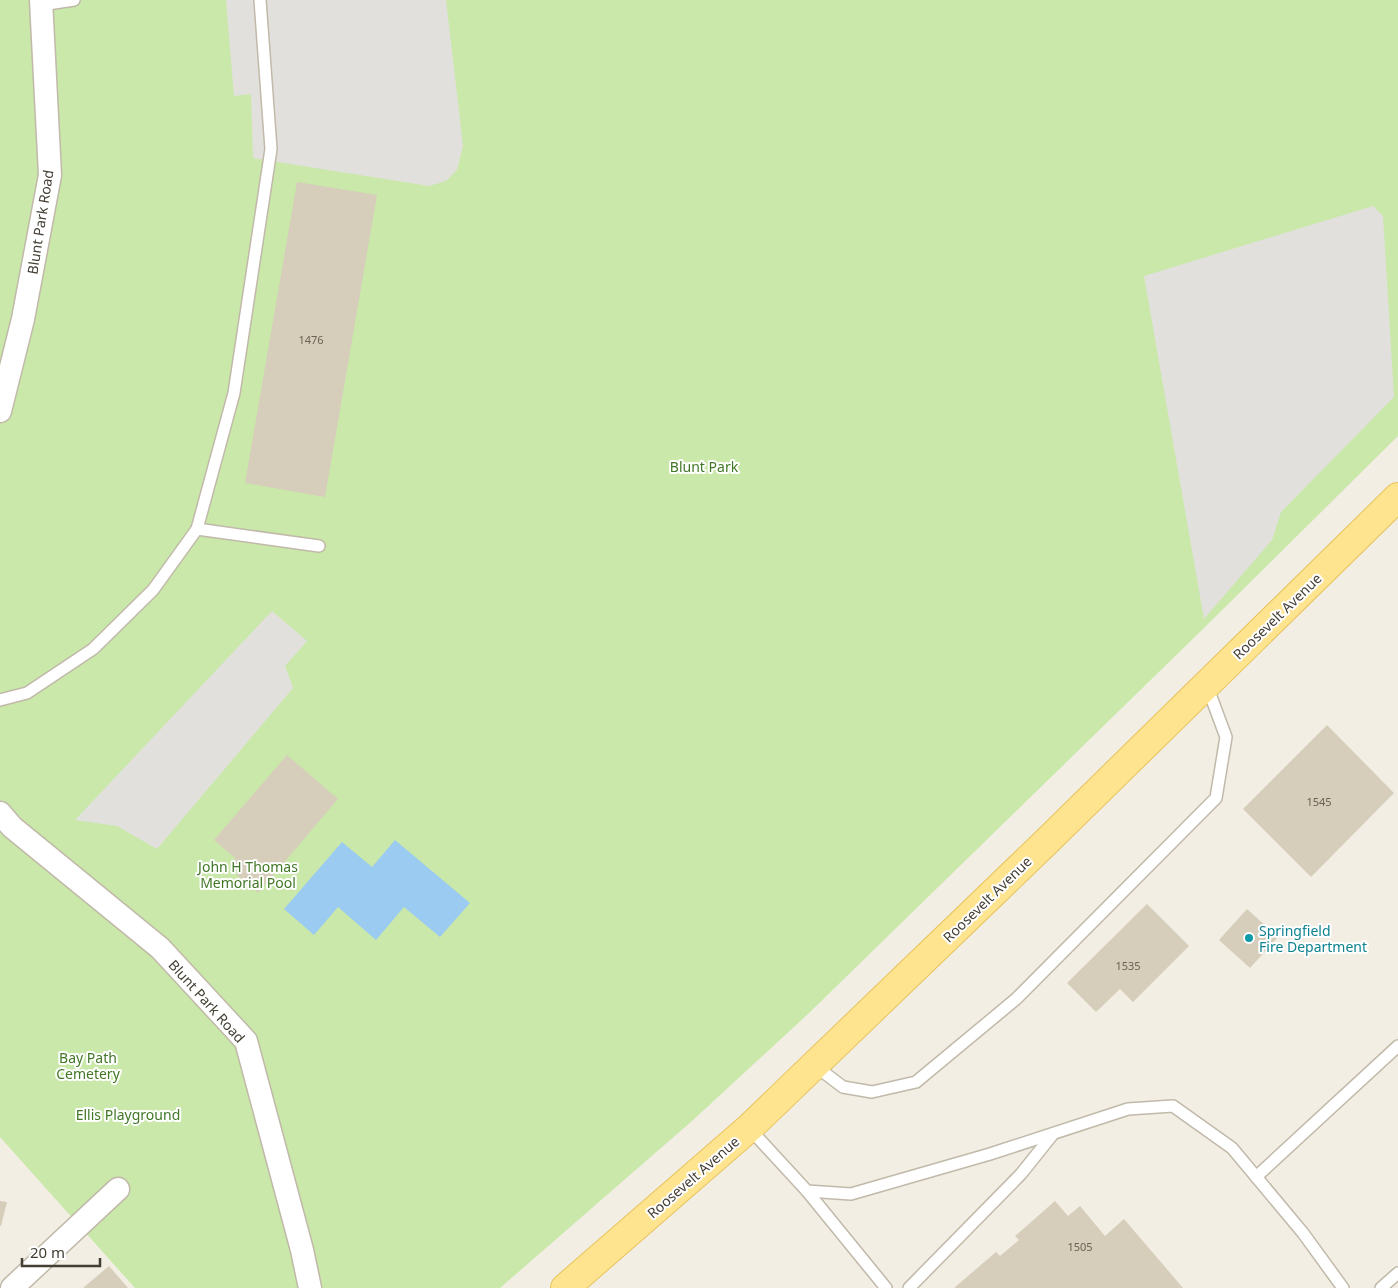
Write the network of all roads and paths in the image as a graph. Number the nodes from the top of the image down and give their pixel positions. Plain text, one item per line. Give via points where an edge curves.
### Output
1 (74, 0) edge
2 (260, 0) edge
3 (41, 2) edge
4 (0, 411) edge
5 (1398, 497) edge
6 (197, 529) junction
7 (319, 546) dead end
8 (1206, 684) junction
9 (0, 700) edge
10 (0, 813) edge
11 (1398, 1046) edge
12 (814, 1065) junction
13 (749, 1128) junction
14 (1053, 1133) junction
15 (1256, 1177) junction
16 (118, 1188) dead end
17 (808, 1191) junction
18 (1398, 1273) edge
19 (12, 1288) edge
20 (310, 1288) edge
21 (565, 1288) edge
22 (886, 1288) edge
23 (909, 1288) edge
24 (1343, 1288) edge
25 (1381, 1288) edge

1 - 3 lane
2 - 6 lane via 272,149 234,393
3 - 4 street, Blunt Park Road via 50,175
5 - 8 main road, Roosevelt Avenue
6 - 7 lane
6 - 9 lane via 153,590 93,649 27,693
8 - 12 main road, Roosevelt Avenue
8 - 12 lane via 1226,737 1216,798 1016,999 916,1082 872,1092 843,1087
10 - 20 street, Blunt Park Road via 12,827 160,948 246,1041
11 - 15 lane
12 - 13 main road, Roosevelt Avenue
13 - 17 lane
13 - 21 main road, Roosevelt Avenue
14 - 15 lane via 1128,1109 1173,1106 1232,1148
14 - 17 lane via 851,1194
14 - 23 lane via 1021,1174
15 - 24 lane via 1303,1232
16 - 19 street
17 - 22 lane
18 - 25 lane

